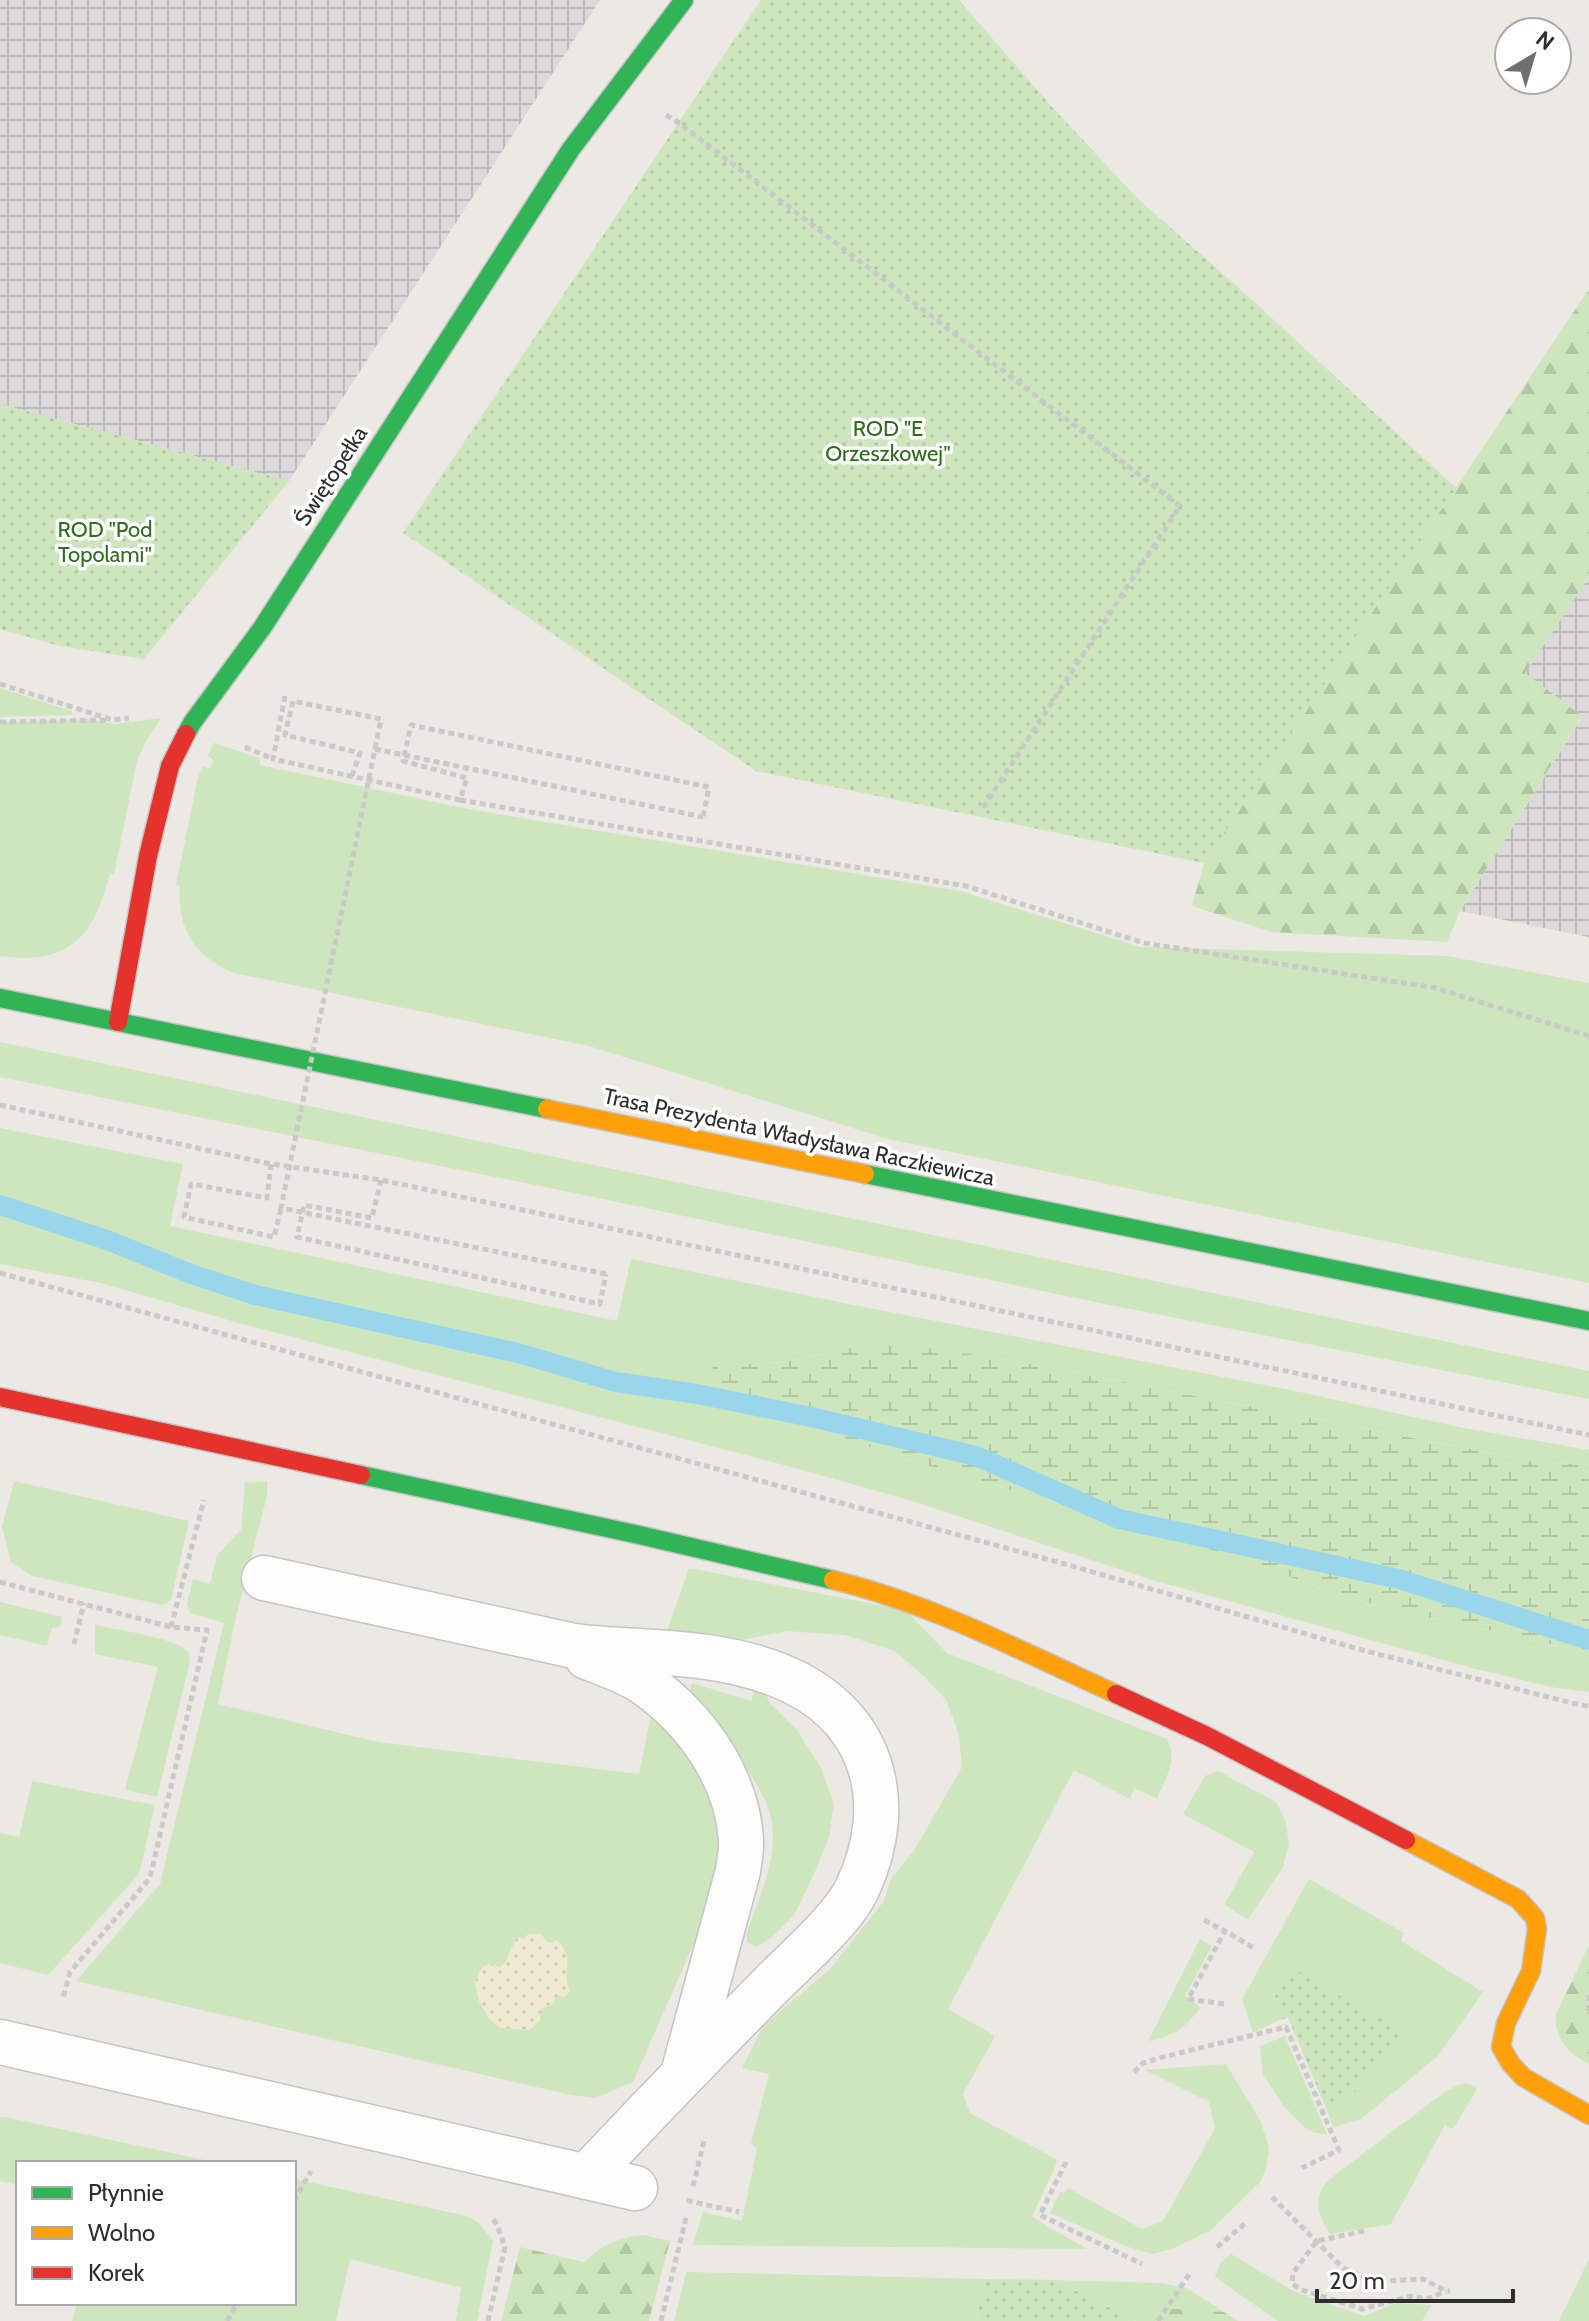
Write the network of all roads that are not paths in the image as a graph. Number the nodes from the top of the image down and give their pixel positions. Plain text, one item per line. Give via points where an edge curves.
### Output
1 (684, 0) edge
2 (0, 998) edge
3 (118, 1022) junction
4 (1589, 1321) edge
5 (0, 1397) edge
6 (0, 2042) edge
7 (683, 2074) junction
8 (1589, 2115) edge
9 (586, 2177) junction
10 (635, 2188) road end

1 - 3 street, Świętopełka via 571,149 262,628 192,723 170,766
2 - 3 street, Trasa Prezydenta Władysława Raczkiewicza
3 - 4 street, Trasa Prezydenta Władysława Raczkiewicza
5 - 8 street via 635,1534 869,1589 939,1614 1207,1736 1518,1899 1530,1909 1537,1929 1531,1971 1506,2023 1501,2047 1523,2077
6 - 9 street
7 - 7 street via 823,1932 856,1891 872,1850 877,1793 872,1768 848,1724 804,1687 738,1662 574,1646 264,1582 585,1657 642,1681 695,1730 728,1783 742,1844
7 - 9 street
9 - 10 street

